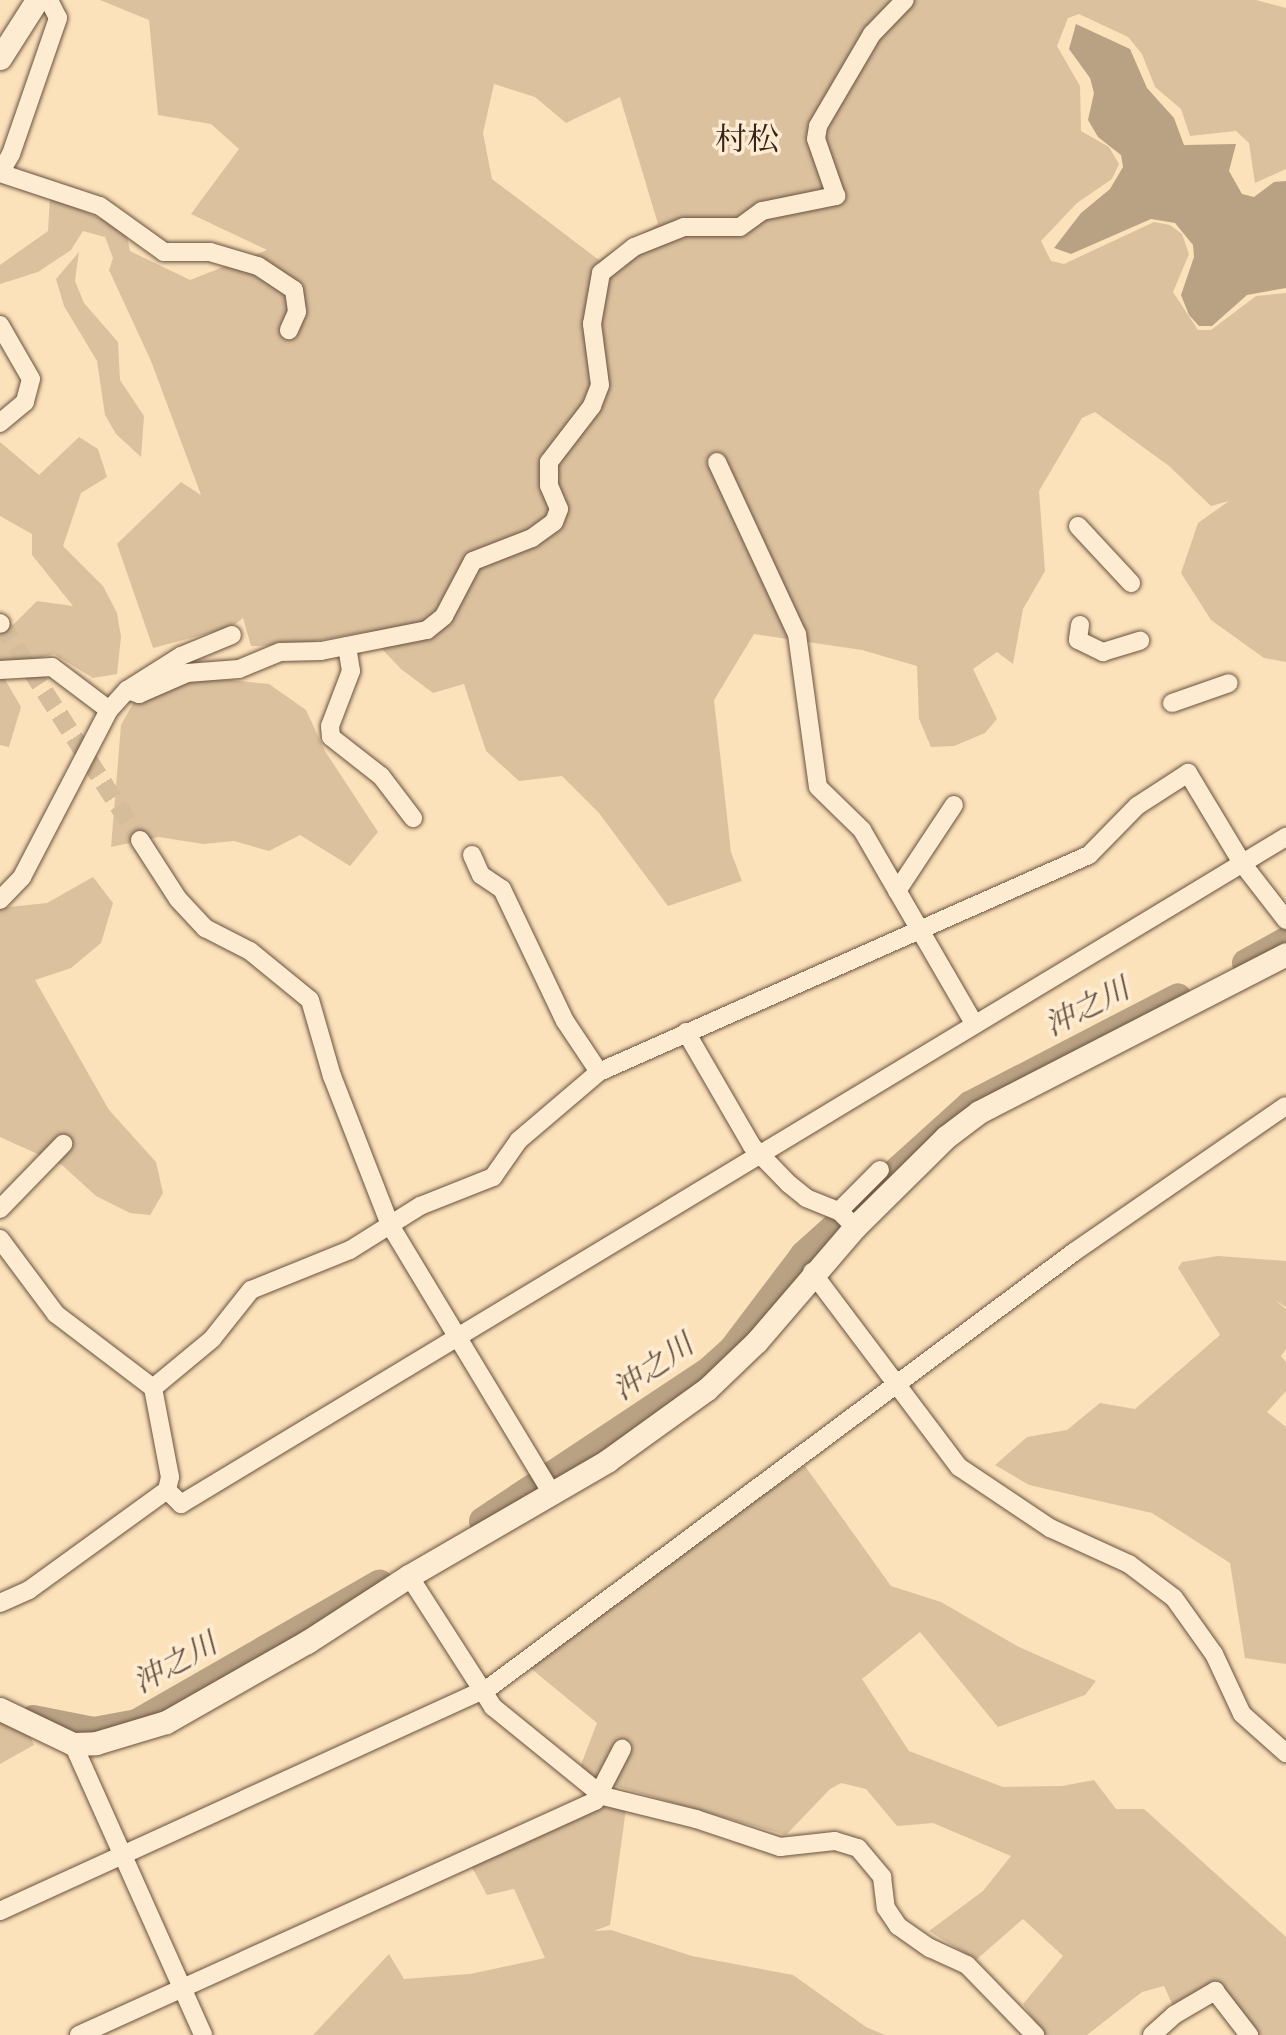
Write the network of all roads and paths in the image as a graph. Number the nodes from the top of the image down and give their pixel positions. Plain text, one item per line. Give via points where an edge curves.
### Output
1 (37, 0) edge
2 (49, 0) edge
3 (905, 0) edge
4 (0, 58) edge
5 (0, 173) edge
6 (0, 325) edge
7 (289, 330) dead end
8 (0, 423) edge
9 (717, 462) dead end
10 (1078, 526) dead end
11 (1131, 583) dead end
12 (1080, 625) dead end
13 (232, 635) dead end
14 (1140, 641) dead end
15 (348, 646) junction
16 (0, 670) edge
17 (1229, 683) dead end
18 (127, 690) junction
19 (1172, 703) dead end
20 (109, 710) junction
21 (954, 805) dead end
22 (413, 818) dead end
23 (1286, 837) edge
24 (139, 839) tunnel mouth
25 (472, 855) dead end
26 (1242, 863) junction
27 (897, 891) junction
28 (0, 900) edge
29 (1286, 920) edge
30 (918, 929) junction
31 (1286, 954) edge
32 (974, 1023) junction
33 (686, 1032) junction
34 (599, 1072) junction
35 (1286, 1106) edge
36 (63, 1144) dead end
37 (760, 1153) junction
38 (880, 1170) dead end
39 (0, 1209) edge
40 (847, 1219) junction
41 (390, 1225) junction
42 (0, 1239) edge
43 (812, 1272) junction
44 (457, 1337) junction
45 (895, 1386) junction
46 (153, 1388) junction
47 (167, 1490) junction
48 (552, 1494) junction
49 (409, 1576) junction
50 (0, 1603) edge
51 (481, 1692) junction
52 (0, 1709) edge
53 (73, 1744) junction
54 (622, 1749) dead end
55 (1286, 1753) edge
56 (600, 1794) junction
57 (121, 1857) junction
58 (0, 1911) edge
59 (182, 1989) junction
60 (79, 2035) edge
61 (203, 2035) edge
62 (1035, 2035) edge
63 (1152, 2035) edge
64 (1249, 2035) edge

1 - 4 street
2 - 5 street via 58,18 11,154
3 - 15 street via 872,34 818,125 817,139 835,196 762,211 740,227 684,227 634,247 601,274 592,324 600,385 592,406 547,469 558,516 532,538 473,561 444,616 427,630
5 - 7 street via 100,206 164,252 210,252 258,266 294,290 298,312
6 - 8 street via 31,379 24,402
9 - 27 street via 797,634 815,779 862,830
10 - 11 street
12 - 14 street via 1078,640 1103,652
13 - 18 street via 181,656
15 - 18 street via 279,652 239,669 187,673 139,694
15 - 22 street via 351,671 330,726 331,737 381,776
16 - 20 street via 52,667
17 - 19 street
18 - 20 street
20 - 28 street via 22,877
21 - 27 street
23 - 26 street
24 - 41 street via 178,899 205,928 250,951 310,1000 332,1076
25 - 34 street via 481,875 502,889 565,1021
26 - 29 street
26 - 30 street via 1188,773 1137,806 1089,855 960,915
26 - 32 street
27 - 30 street
30 - 32 street
30 - 33 street
31 - 40 street via 979,1112
32 - 37 street
33 - 34 street
33 - 37 street
34 - 41 street via 519,1140 493,1177 420,1206
35 - 45 street via 1074,1252
36 - 39 street
37 - 40 street via 806,1198
37 - 44 street
38 - 40 street
40 - 43 street
41 - 44 street
41 - 46 street via 350,1250 251,1290 212,1339
42 - 46 street via 56,1314
43 - 45 street
43 - 48 street via 757,1341 707,1389
44 - 47 street via 181,1504
44 - 48 street
45 - 51 street
45 - 55 street via 959,1467 1050,1528 1129,1564 1174,1598 1213,1654 1242,1714
46 - 47 street via 170,1477
47 - 50 street via 29,1590
48 - 49 street
49 - 51 street
49 - 53 street via 307,1642 166,1722 96,1743
51 - 56 street via 493,1707
51 - 57 street
52 - 53 street
53 - 57 street
54 - 56 street
56 - 59 street via 595,1801
56 - 62 street via 780,1847 835,1840 858,1848 881,1877 891,1918 911,1937 967,1965
57 - 58 street
57 - 59 street
59 - 60 street
59 - 61 street
63 - 64 street via 1174,2015 1215,1991

